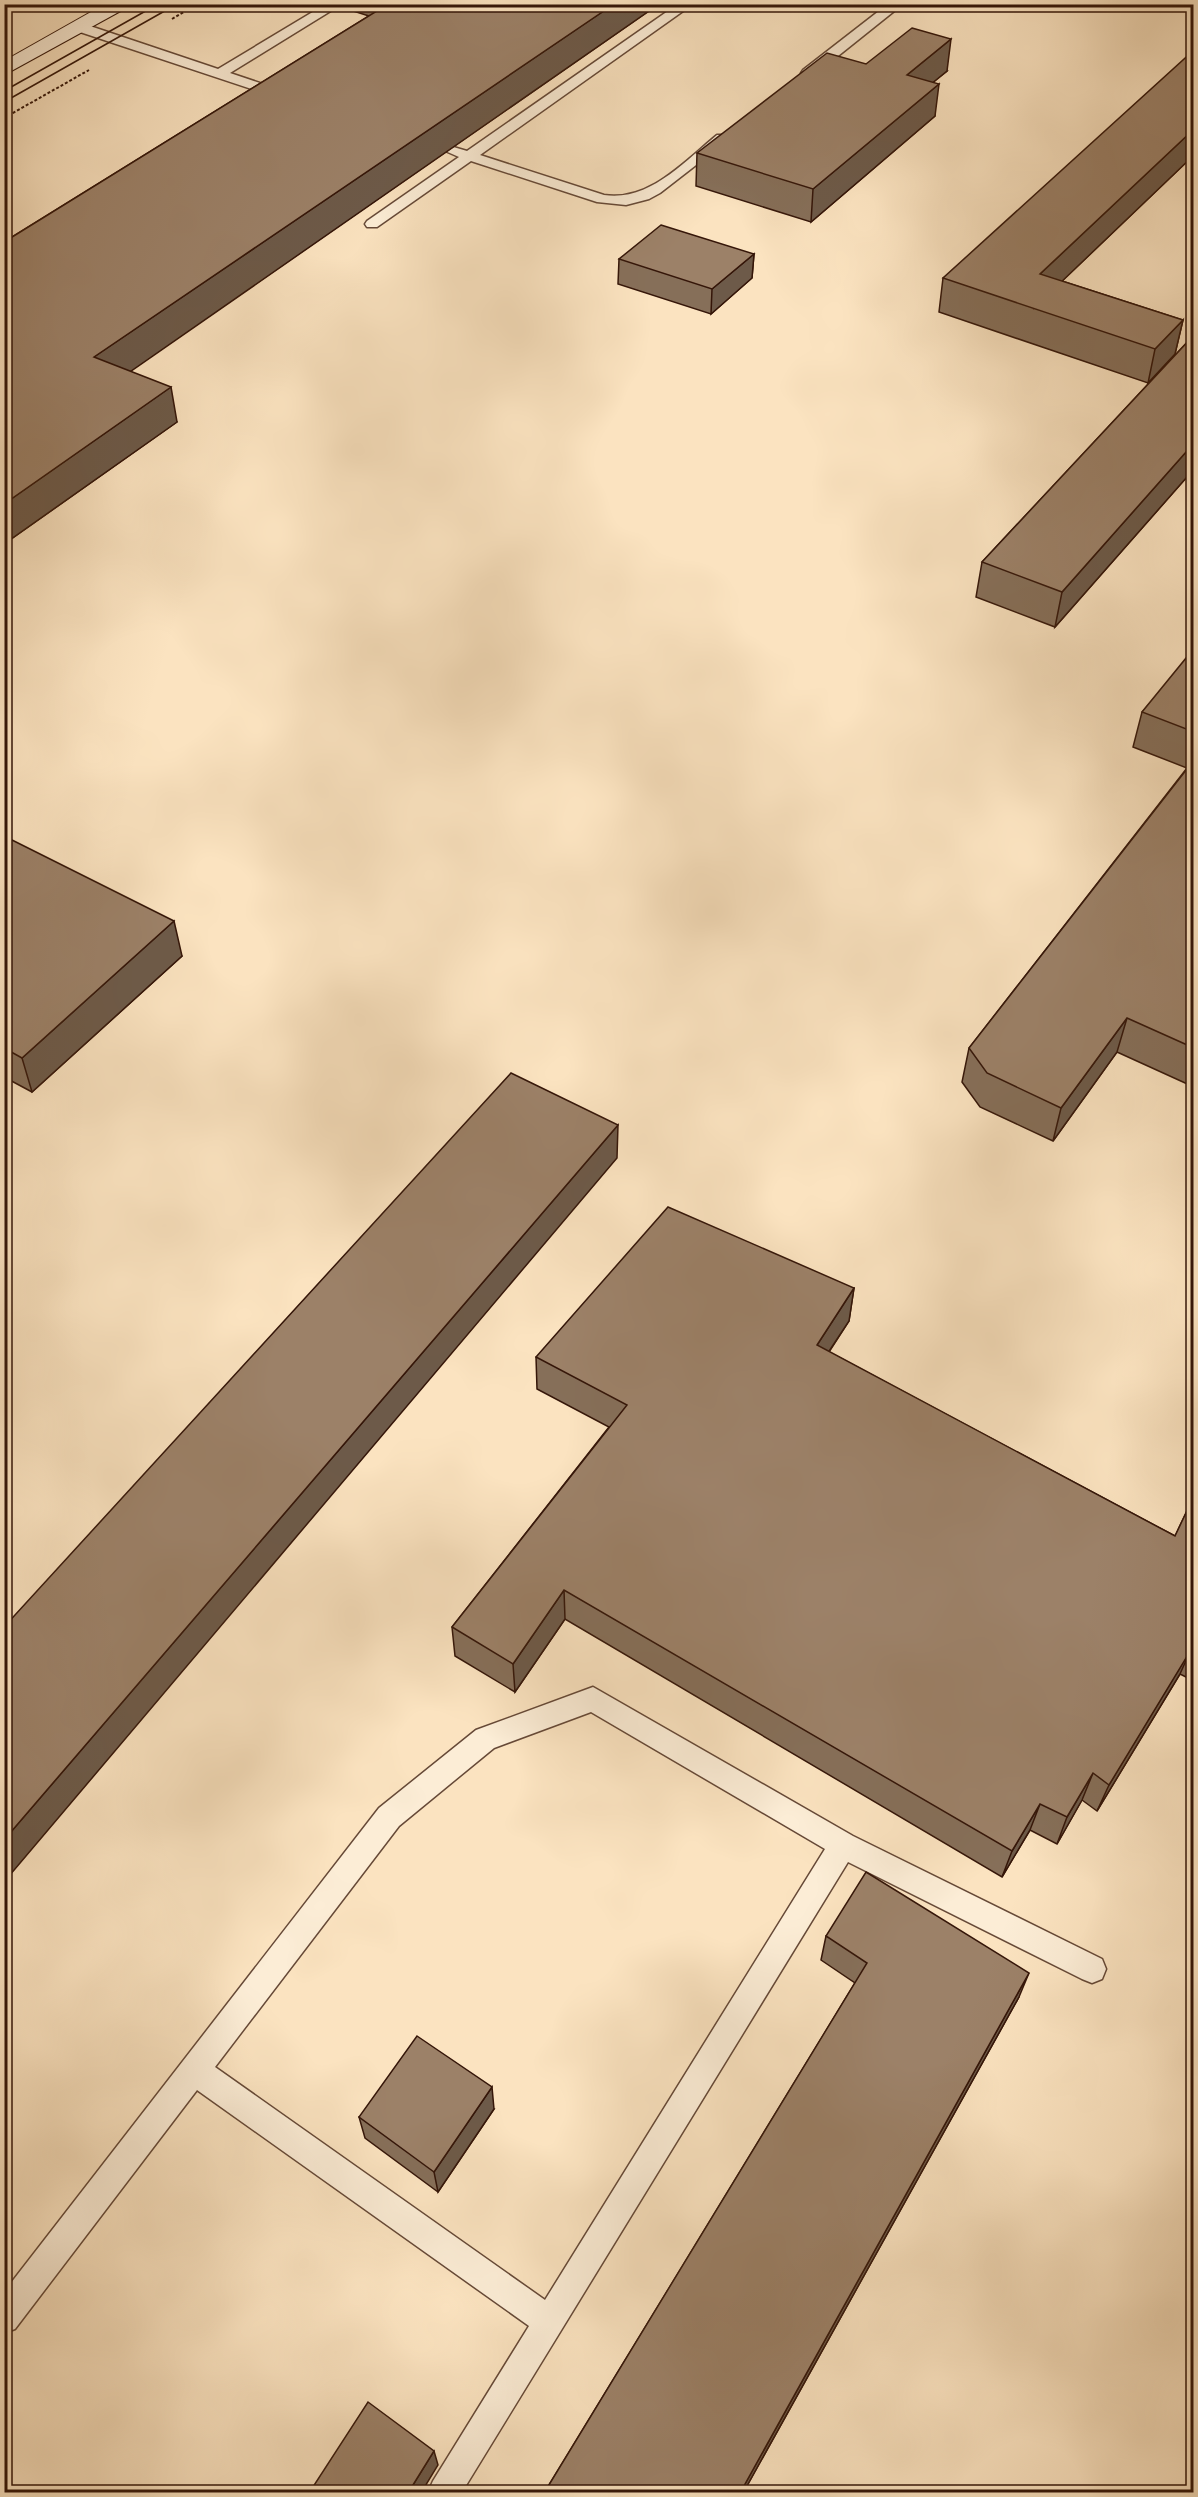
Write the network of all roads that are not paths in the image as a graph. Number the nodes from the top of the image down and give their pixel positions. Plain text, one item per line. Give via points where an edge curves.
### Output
1 (119, 4) edge
2 (336, 4) edge
3 (687, 4) edge
4 (897, 4) edge
5 (79, 27) junction
6 (4, 69) edge
7 (220, 75) junction
8 (794, 84) edge
9 (291, 98) edge
10 (737, 127) edge
11 (450, 150) edge
12 (470, 156) junction
13 (372, 224) dead end
14 (843, 1845) junction
15 (1092, 1969) dead end
16 (194, 2070) junction
17 (4, 2318) edge
18 (549, 2321) junction
19 (444, 2493) edge

1 - 5 street
2 - 7 lane
3 - 12 lane
4 - 8 lane
5 - 6 street
5 - 7 lane
7 - 9 lane
10 - 12 lane via 637,199 602,199
11 - 12 lane
12 - 13 lane
14 - 15 lane
14 - 16 lane via 593,1699 485,1739 388,1817
14 - 18 lane
16 - 17 lane
16 - 18 lane
18 - 19 lane

